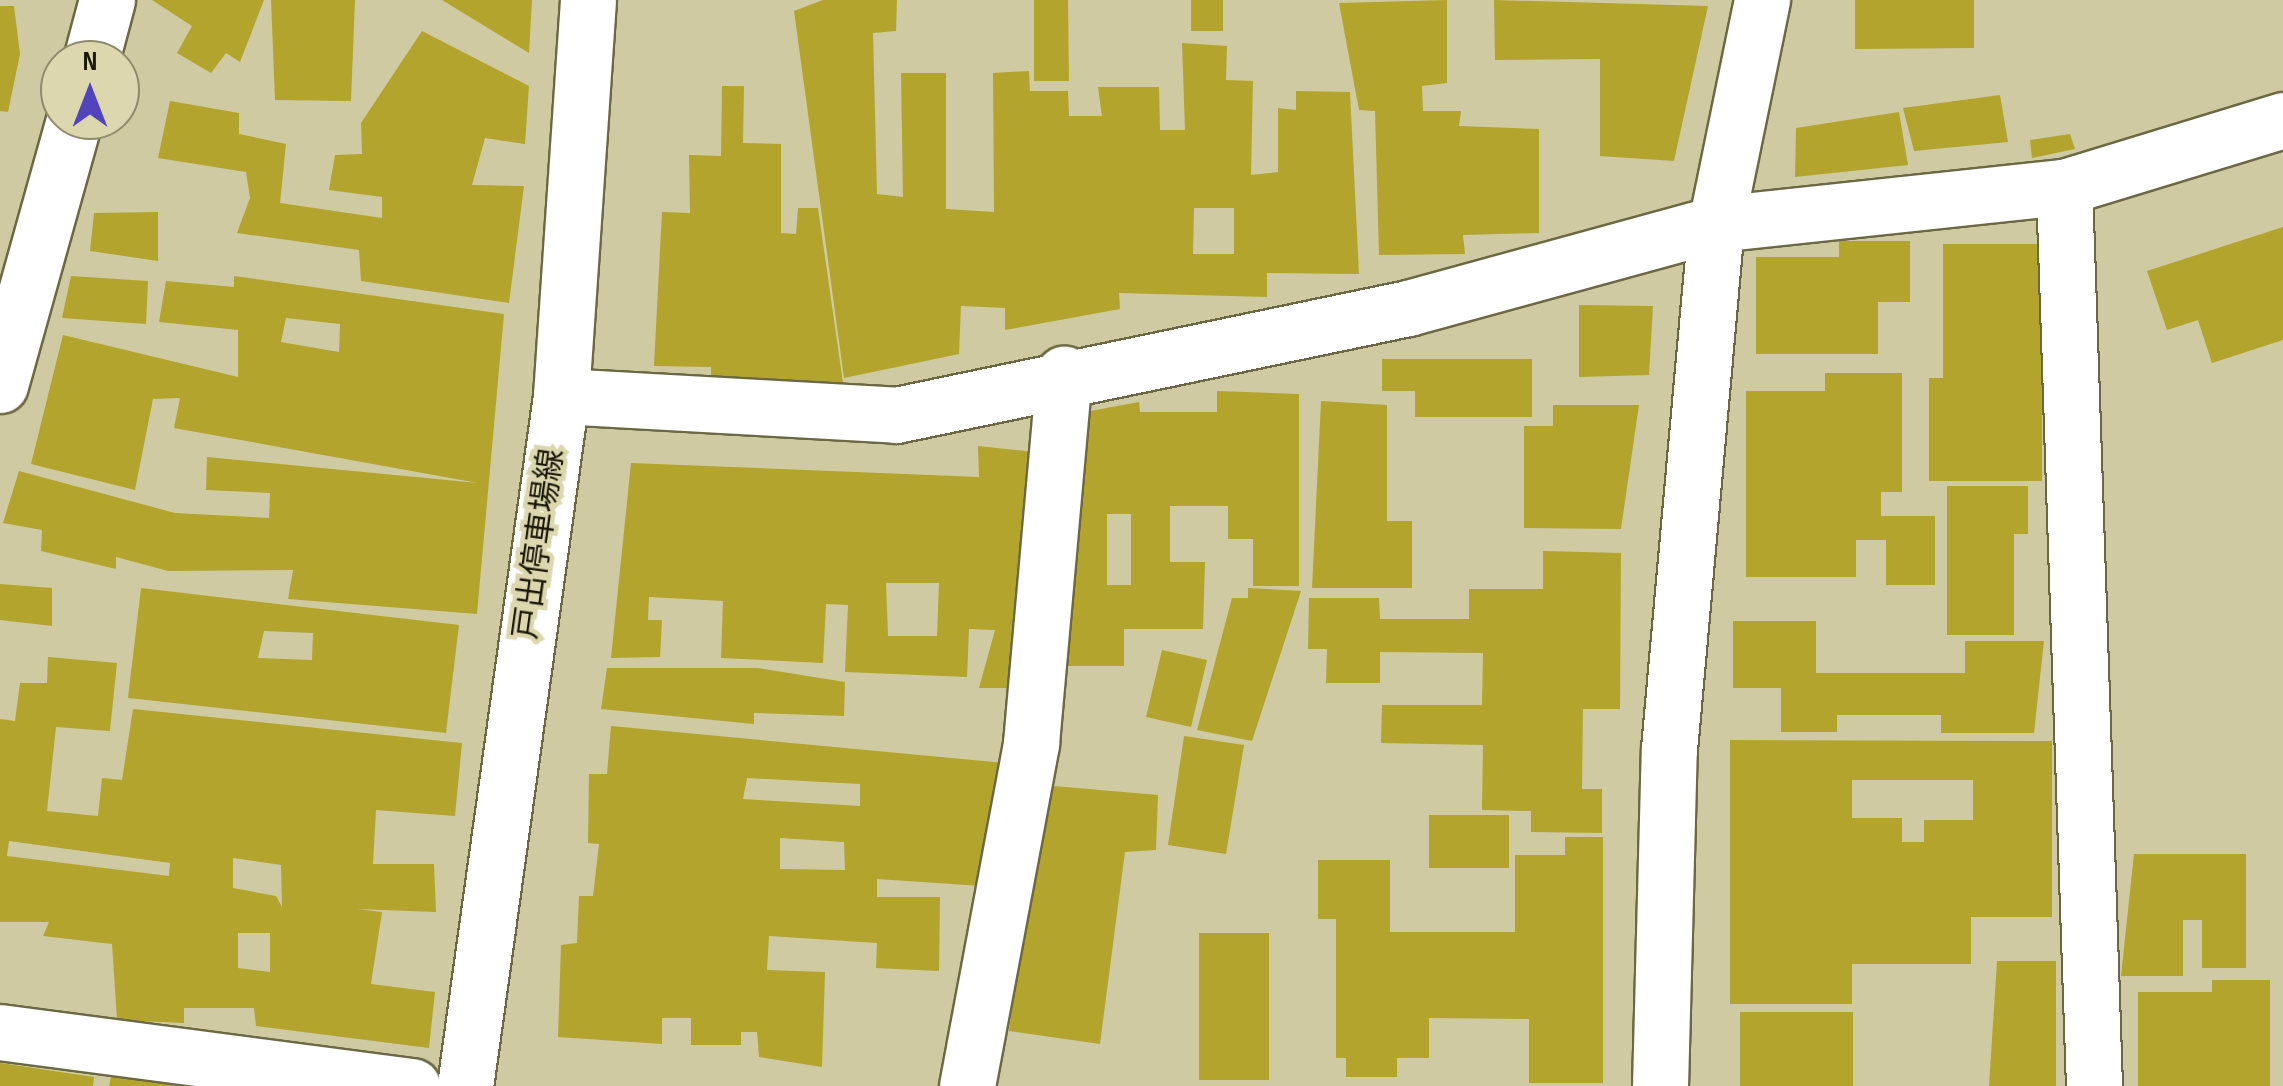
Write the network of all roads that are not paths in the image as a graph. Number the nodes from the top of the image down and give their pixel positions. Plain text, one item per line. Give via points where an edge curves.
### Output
1 (108, 0) edge
2 (588, 0) edge
3 (1762, 0) edge
4 (97, 40) edge
5 (2283, 120) edge
6 (68, 140) edge
7 (2064, 187) junction
8 (1716, 224) junction
9 (1064, 373) junction
10 (0, 385) edge
11 (561, 396) junction
12 (0, 1032) edge
13 (412, 1086) edge
14 (465, 1086) edge
15 (967, 1086) edge
16 (1660, 1086) edge
17 (2094, 1086) edge

1 - 4 street
2 - 11 street, 戸出停車場線
3 - 8 street
5 - 7 street
6 - 10 street
7 - 8 street
7 - 17 street
8 - 9 street via 1408,308
8 - 16 street via 1669,750
9 - 11 street via 896,415
9 - 15 street via 1031,743
11 - 14 street, 戸出停車場線
12 - 13 street

